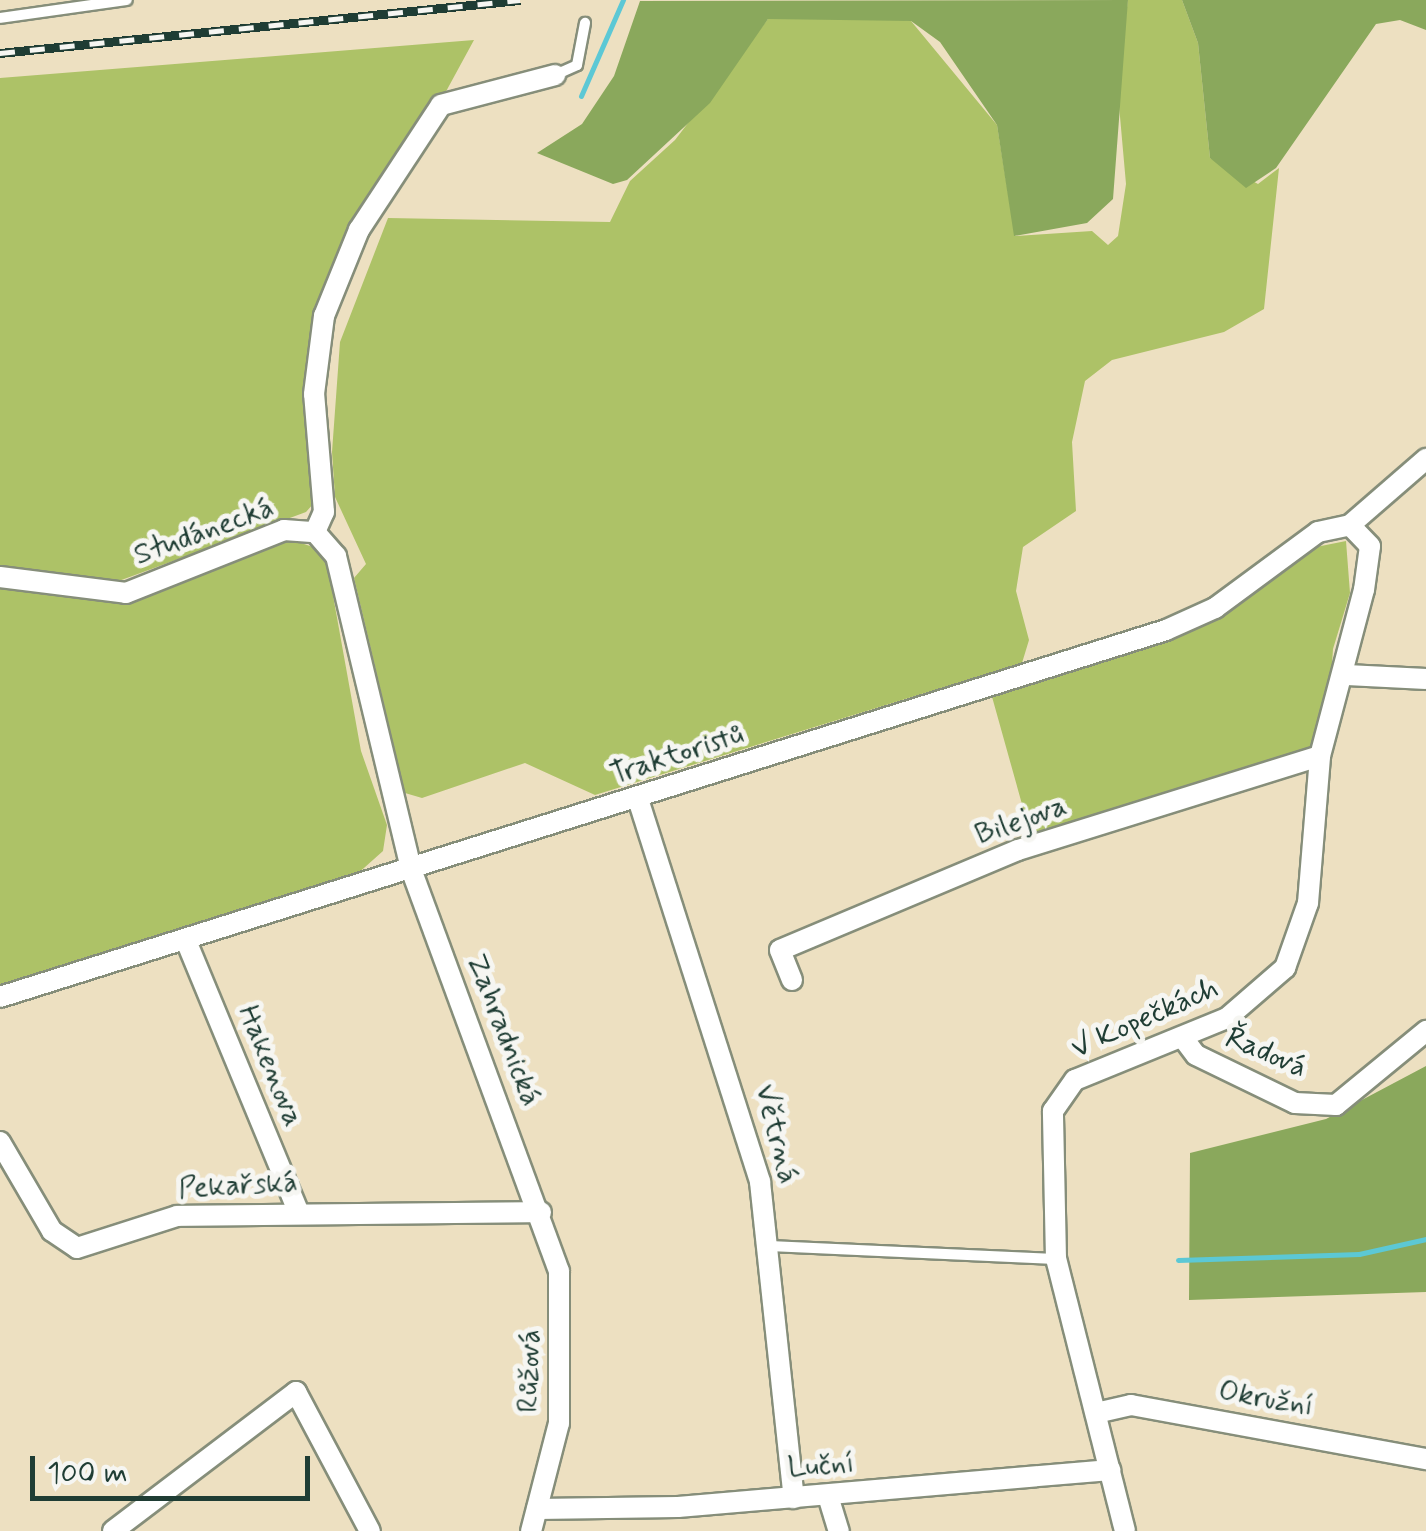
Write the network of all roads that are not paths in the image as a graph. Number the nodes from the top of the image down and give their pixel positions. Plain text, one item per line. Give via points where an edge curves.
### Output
1 (127, 0) edge
2 (0, 18) edge
3 (585, 23) dead end
4 (555, 76) joint
5 (1426, 458) edge
6 (1350, 525) junction
7 (316, 532) junction
8 (0, 576) edge
9 (1347, 675) junction
10 (1426, 679) edge
11 (1320, 756) junction
12 (638, 799) junction
13 (411, 869) junction
14 (187, 943) junction
15 (792, 980) dead end
16 (0, 997) edge
17 (1426, 1031) edge
18 (1183, 1038) junction
19 (0, 1142) edge
20 (298, 1212) junction
21 (540, 1212) junction
22 (768, 1246) junction
23 (1056, 1259) junction
24 (1096, 1413) junction
25 (1426, 1459) edge
26 (1110, 1470) junction
27 (828, 1496) junction
28 (794, 1498) junction
29 (537, 1509) junction
30 (115, 1530) edge
31 (370, 1531) edge
32 (531, 1531) edge
33 (839, 1531) edge
34 (1125, 1531) edge

1 - 2 lane
3 - 4 lane via 577,65
4 - 7 street via 441,105 359,230 324,316 314,394 324,512
5 - 6 street
6 - 9 street, V Kopečkách via 1370,546
6 - 12 street, Traktoristů via 1318,532 1214,608 1166,630
7 - 8 street, Studánecká via 284,530 126,593
7 - 13 street, Studánecká via 336,556
9 - 10 street
9 - 11 street, V Kopečkách
11 - 15 street, Bilejova via 1018,850 798,942 780,950
11 - 18 street, V Kopečkách via 1308,903 1285,968 1247,1006
12 - 13 street, Traktoristů
12 - 22 street, Větrná via 735,1091
13 - 14 street, Traktoristů
13 - 21 street, Zahradnická
14 - 16 street, Traktoristů
14 - 20 street, Hakenova
17 - 18 street, Řadová via 1336,1106 1295,1103 1196,1055
18 - 23 street, V Kopečkách via 1062,1092 1053,1111
19 - 20 street, Pekařská via 52,1232 77,1248 178,1216
20 - 21 street, Pekařská
21 - 29 street, Růžová via 558,1271 564,1356 559,1423
22 - 23 lane
22 - 28 street, Větrná
23 - 24 street, V Kopečkách
24 - 25 street, Okružní via 1131,1405
24 - 26 street, V Kopečkách
26 - 27 street, Luční
26 - 34 street, V Kopečkách
27 - 28 street, Luční
27 - 33 street
28 - 29 street, Luční
29 - 32 street, Růžová
30 - 31 street via 296,1392

